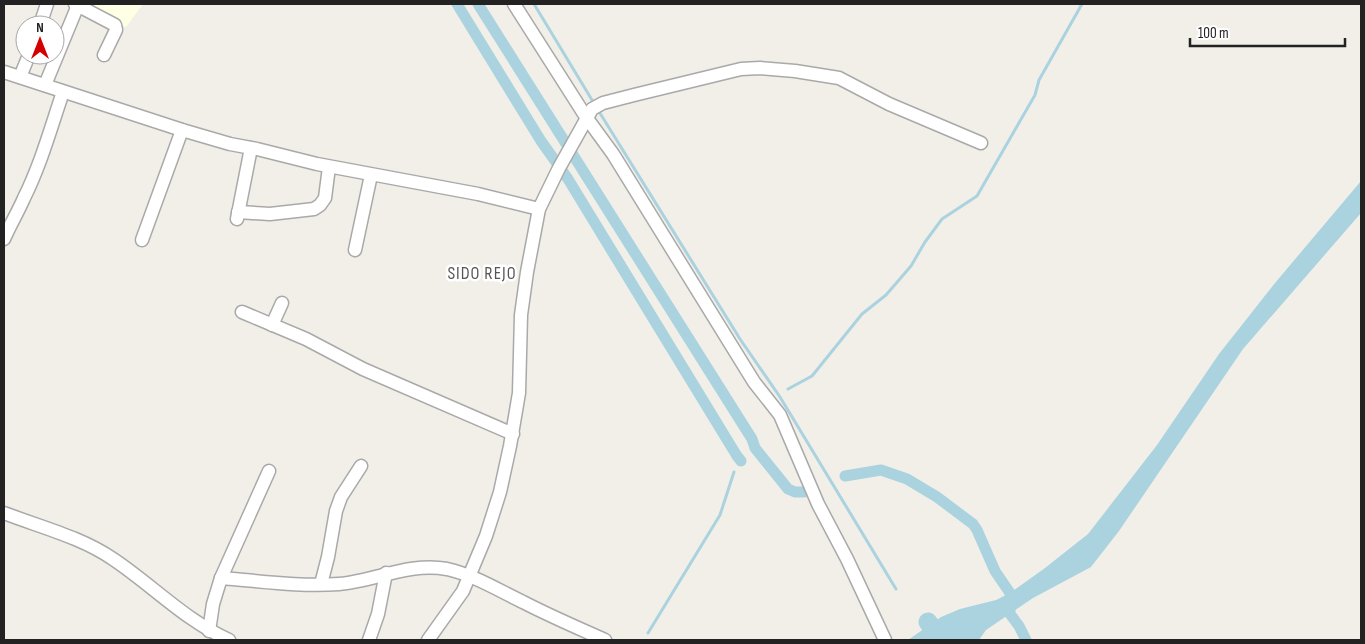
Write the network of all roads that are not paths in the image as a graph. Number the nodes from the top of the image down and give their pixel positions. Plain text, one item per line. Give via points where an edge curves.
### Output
1 (77, 4) edge
2 (514, 4) edge
3 (104, 55) dead end
4 (25, 65) edge
5 (4, 72) edge
6 (20, 77) junction
7 (45, 85) junction
8 (63, 92) junction
9 (594, 110) junction
10 (182, 130) junction
11 (981, 143) dead end
12 (250, 148) junction
13 (329, 167) junction
14 (371, 175) junction
15 (539, 209) junction
16 (8, 214) edge
17 (4, 239) edge
18 (142, 240) dead end
19 (355, 250) dead end
20 (282, 303) dead end
21 (242, 312) dead end
22 (272, 325) junction
23 (512, 434) junction
24 (361, 466) dead end
25 (269, 471) dead end
26 (4, 513) edge
27 (386, 573) junction
28 (470, 575) junction
29 (221, 578) junction
30 (321, 584) junction
31 (209, 631) junction
32 (883, 637) edge
33 (229, 640) edge
34 (369, 640) edge
35 (428, 640) edge
36 (605, 640) edge

1 - 3 street via 115,25 116,30
1 - 7 street
2 - 9 street
4 - 6 street
5 - 6 street
6 - 7 street
7 - 8 street
8 - 10 street
8 - 16 street via 28,190
9 - 11 street via 741,70 760,68 839,78 888,104
9 - 15 street
9 - 32 street via 613,154 754,382 780,415 818,504
10 - 12 street
10 - 18 street
12 - 13 street
12 - 13 street via 237,216 314,209 325,198
13 - 14 street
14 - 15 street via 478,194
14 - 19 street
15 - 23 street via 521,316 519,393
16 - 17 street
20 - 22 street
21 - 22 street
22 - 23 street
23 - 28 street via 500,492
24 - 30 street via 336,511
25 - 29 street
26 - 31 street via 112,558
27 - 28 street via 423,568
27 - 30 street via 355,582
27 - 34 street
28 - 35 street via 463,591
28 - 36 street
29 - 30 street
29 - 31 street
31 - 33 street

